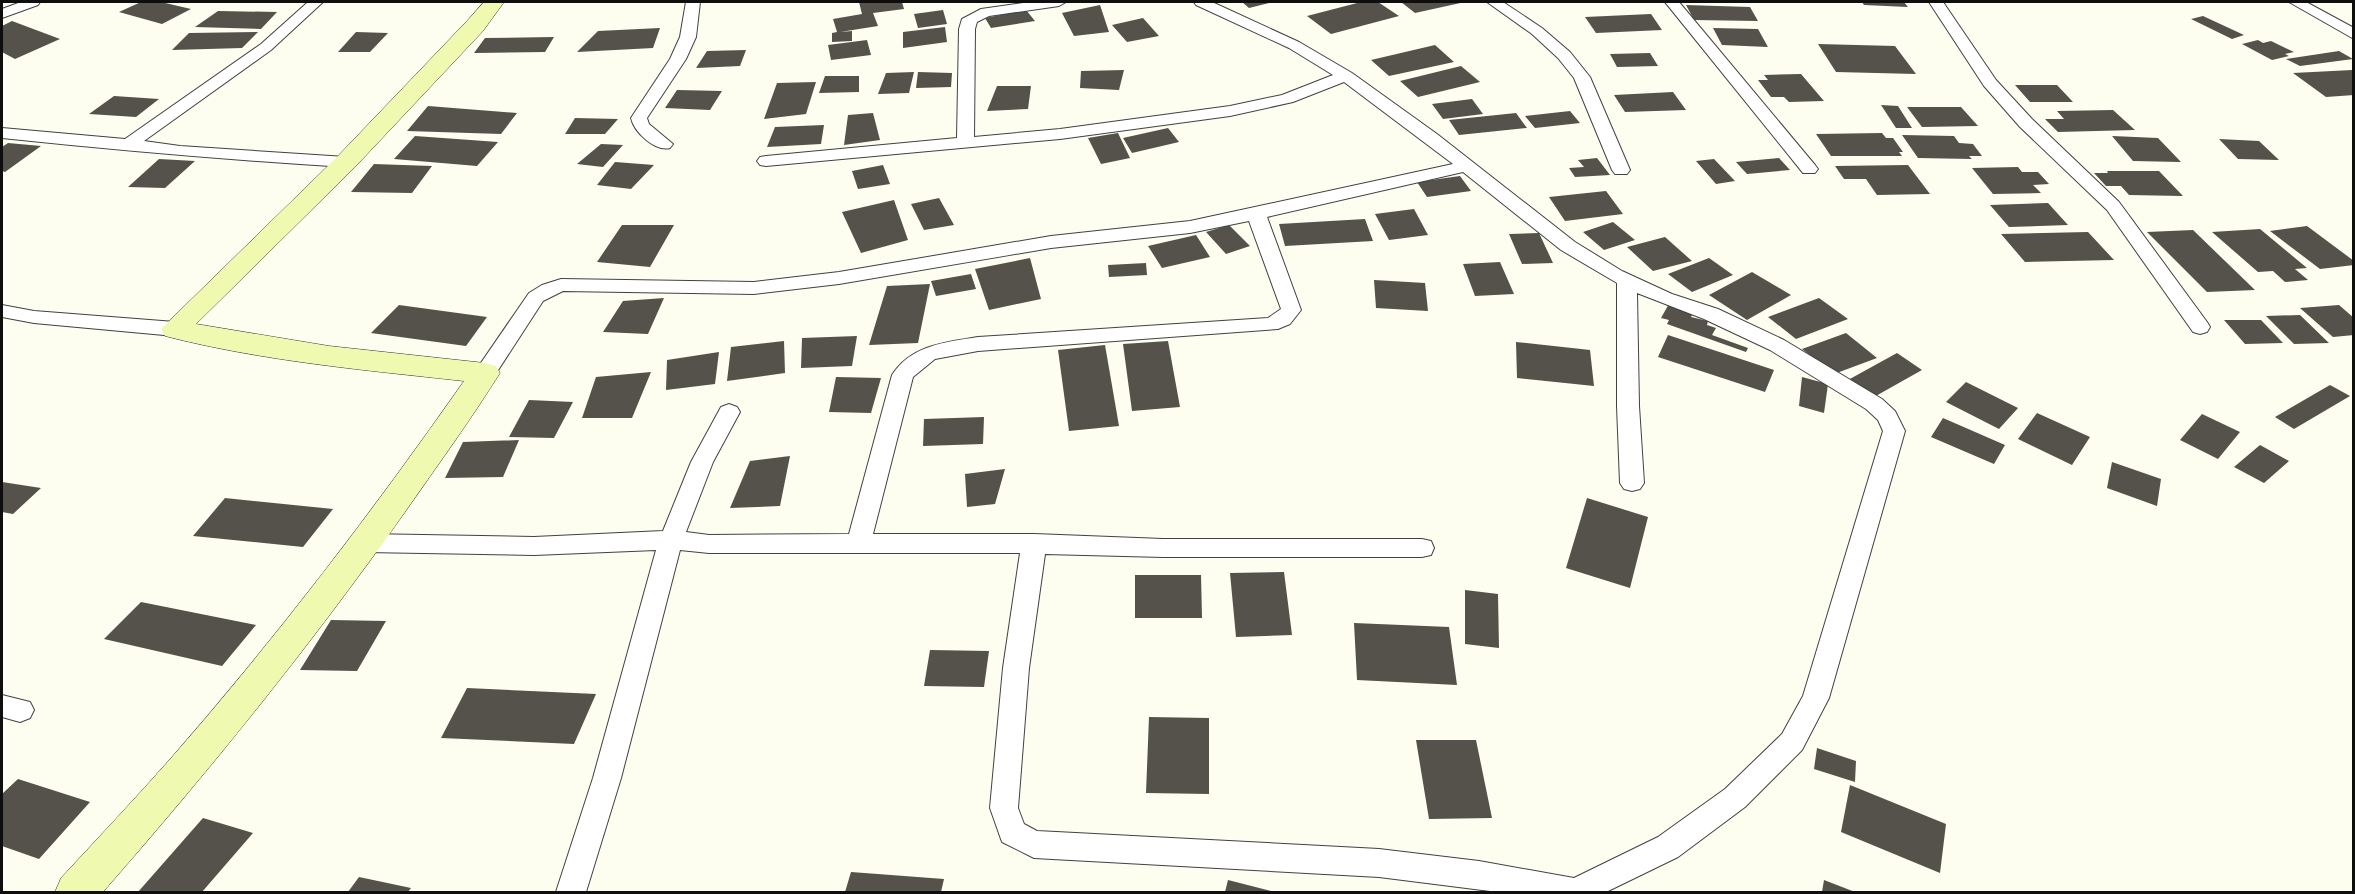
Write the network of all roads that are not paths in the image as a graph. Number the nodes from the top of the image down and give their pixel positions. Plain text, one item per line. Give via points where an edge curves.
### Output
1 (33, 2) edge
2 (316, 2) edge
3 (494, 2) edge
4 (693, 2) edge
5 (1059, 2) edge
6 (1201, 2) edge
7 (1494, 2) edge
8 (1672, 2) edge
9 (1936, 2) edge
10 (2296, 2) edge
11 (2, 14) edge
12 (2354, 35) edge
13 (1346, 76) junction
14 (2, 133) edge
15 (965, 143) junction
16 (129, 144) junction
17 (664, 144) dead end
18 (766, 161) dead end
19 (346, 162) junction
20 (1467, 166) junction
21 (1809, 169) dead end
22 (1622, 170) dead end
23 (1256, 213) junction
24 (1627, 281) junction
25 (2, 311) edge
26 (2200, 327) dead end
27 (175, 329) junction
28 (485, 373) junction
29 (729, 412) dead end
30 (1632, 483) dead end
31 (671, 540) junction
32 (365, 543) junction
33 (1034, 543) junction
34 (858, 545) junction
35 (1422, 548) dead end
36 (76, 892) edge
37 (571, 892) edge
38 (1575, 892) edge

1 - 11 street
2 - 16 street via 266,47
3 - 19 street
4 - 17 street via 688,37 639,118 640,126
5 - 15 street via 986,12 970,19
6 - 13 street via 1294,45
7 - 22 street via 1537,31 1582,77
8 - 21 street
9 - 26 street via 1989,83 2113,206
10 - 12 street
13 - 15 street via 1287,99 1230,111
13 - 20 street
14 - 16 street
15 - 18 street
16 - 19 street
19 - 27 street
20 - 23 street
20 - 24 street via 1568,246
23 - 28 street via 1190,226 1051,242 839,278 754,288 561,285 536,297
23 - 34 street via 1291,310 1283,319 1271,324 978,344 932,351 913,362 903,375
24 - 30 street
24 - 38 street via 1777,345 1874,404 1887,416 1894,431 1816,698 1792,742 1735,798 1668,848
25 - 27 street
27 - 28 street via 231,342 328,356
28 - 32 street
29 - 31 street via 702,462
31 - 32 street via 534,546
31 - 34 street via 708,544
31 - 37 street via 607,778
32 - 36 street via 201,752
33 - 34 street
33 - 35 street via 1163,548
33 - 38 street via 1016,668 1004,808 1012,833 1034,844 1379,863

